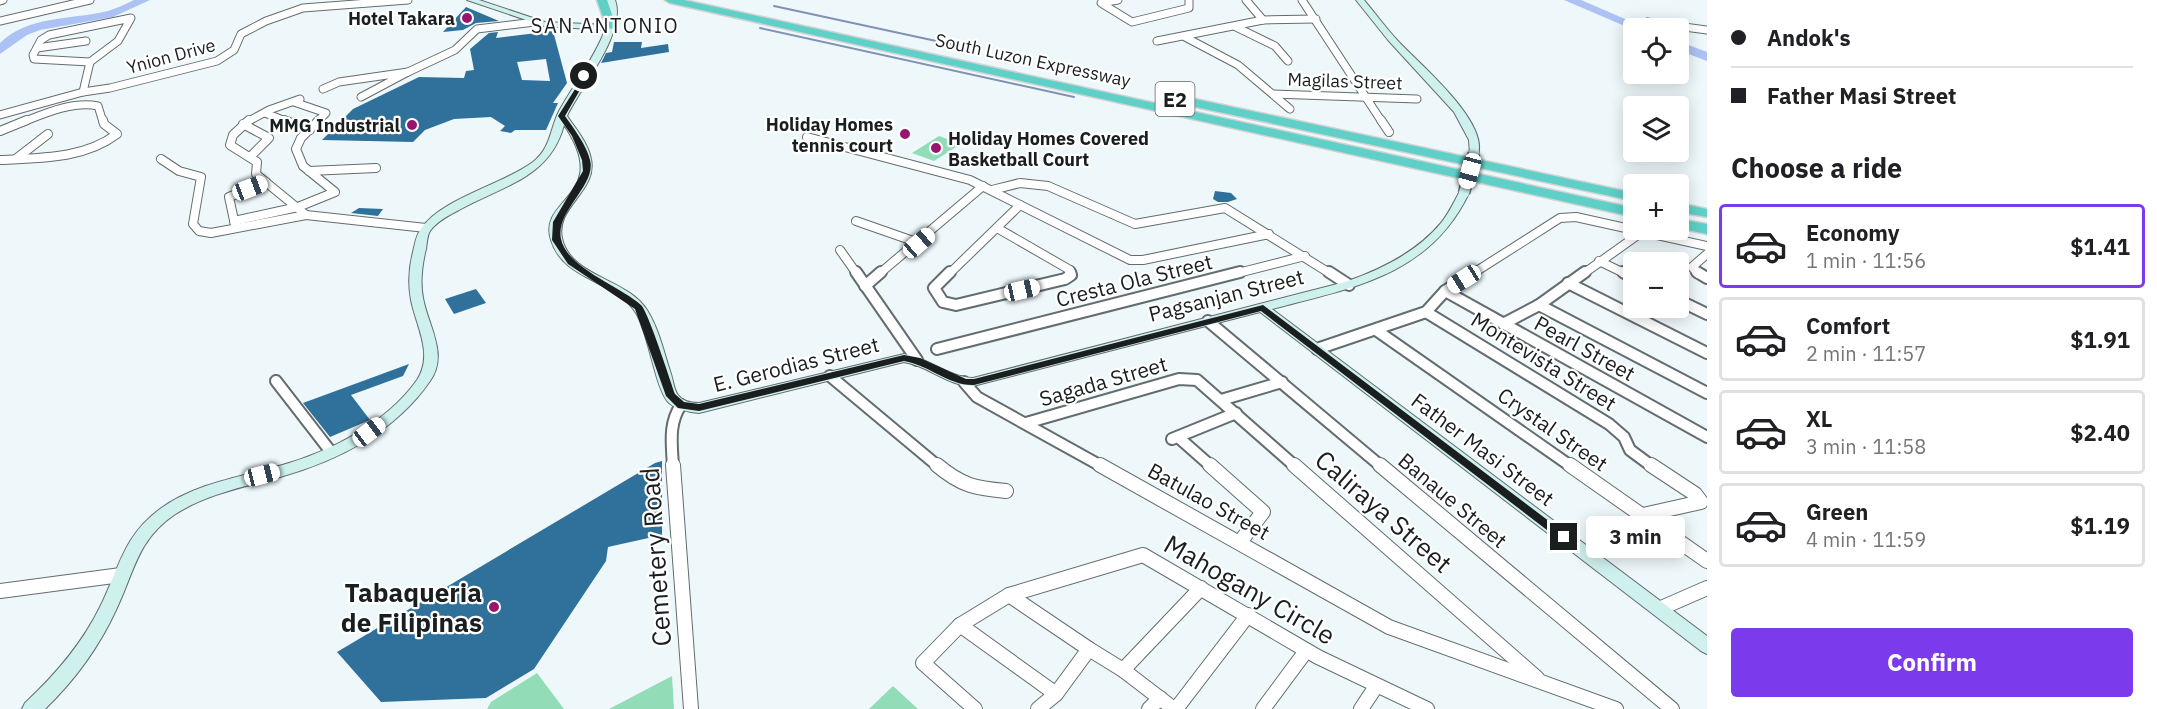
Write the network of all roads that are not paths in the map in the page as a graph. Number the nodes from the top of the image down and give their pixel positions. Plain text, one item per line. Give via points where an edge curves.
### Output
1 (90, 0) edge
2 (408, 0) edge
3 (471, 0) edge
4 (602, 0) edge
5 (611, 0) edge
6 (670, 0) edge
7 (717, 0) edge
8 (1093, 0) edge
9 (1118, 0) edge
10 (1189, 0) edge
11 (1246, 0) edge
12 (1302, 0) edge
13 (1360, 0) edge
14 (1101, 3) junction
15 (1263, 20) junction
16 (1316, 20) junction
17 (0, 21) edge
18 (535, 22) junction
19 (610, 22) junction
20 (1236, 27) junction
21 (1689, 28) edge
22 (1707, 30) edge
23 (1185, 37) junction
24 (86, 41) dead end
25 (1156, 41) dead end
26 (36, 48) junction
27 (1288, 61) dead end
28 (90, 62) junction
29 (408, 72) junction
30 (124, 84) junction
31 (323, 89) dead end
32 (83, 92) junction
33 (1273, 94) junction
34 (1367, 96) junction
35 (361, 97) dead end
36 (1417, 99) dead end
37 (1290, 109) dead end
38 (265, 113) junction
39 (0, 115) edge
40 (562, 116) junction
41 (0, 120) edge
42 (243, 124) junction
43 (14, 125) junction
44 (310, 130) junction
45 (0, 131) edge
46 (1389, 132) dead end
47 (48, 134) dead end
48 (807, 137) dead end
49 (250, 157) junction
50 (16, 159) junction
51 (161, 159) dead end
52 (0, 160) edge
53 (376, 168) dead end
54 (309, 171) junction
55 (266, 182) junction
56 (987, 188) junction
57 (1623, 195) edge
58 (1020, 206) junction
59 (298, 207) junction
60 (1689, 209) edge
61 (1623, 211) edge
62 (1707, 213) edge
63 (306, 215) junction
64 (856, 221) dead end
65 (1689, 225) edge
66 (426, 228) junction
67 (997, 228) junction
68 (1623, 228) edge
69 (1707, 229) edge
70 (1269, 234) junction
71 (1630, 240) edge
72 (1679, 240) edge
73 (919, 243) junction
74 (1707, 246) edge
75 (840, 250) dead end
76 (1707, 254) edge
77 (1305, 256) junction
78 (1599, 261) junction
79 (1623, 273) edge
80 (1707, 278) edge
81 (1568, 283) junction
82 (1349, 285) junction
83 (865, 286) junction
84 (1444, 291) junction
85 (1539, 305) junction
86 (1689, 305) edge
87 (1263, 308) junction
88 (1426, 312) junction
89 (1707, 314) edge
90 (1208, 321) junction
91 (1503, 324) junction
92 (1376, 330) junction
93 (937, 349) dead end
94 (1317, 349) junction
95 (1707, 353) edge
96 (917, 360) junction
97 (830, 376) junction
98 (1191, 378) joint
99 (276, 381) dead end
100 (964, 382) junction
101 (1282, 382) junction
102 (1707, 393) edge
103 (1221, 400) junction
104 (681, 405) junction
105 (1236, 413) junction
106 (1026, 423) junction
107 (1707, 437) edge
108 (331, 452) junction
109 (1006, 490) dead end
110 (1643, 515) junction
111 (1240, 542) junction
112 (1707, 561) edge
113 (121, 575) junction
114 (1201, 588) junction
115 (1707, 588) edge
116 (0, 591) edge
117 (1009, 595) junction
118 (1659, 609) junction
119 (1248, 615) junction
120 (960, 625) junction
121 (1707, 646) edge
122 (1089, 649) junction
123 (1306, 651) junction
124 (1123, 670) junction
125 (1544, 683) junction
126 (1375, 688) junction
127 (1056, 694) junction
128 (1154, 704) edge
129 (32, 709) edge
130 (692, 709) edge
131 (975, 709) edge
132 (1038, 709) edge
133 (1175, 709) edge
134 (1263, 709) edge
135 (1361, 709) edge
136 (1427, 709) edge
137 (1616, 709) edge
138 (1672, 709) edge

1 - 17 street
2 - 30 street, Ynion Drive via 293,10 241,34 234,50 224,58
3 - 18 street
4 - 19 highway
5 - 19 street
6 - 61 highway, South Luzon Expressway / E2
7 - 57 highway, South Luzon Expressway / E2
8 - 14 street
9 - 14 street
10 - 14 street via 1189,8 1181,12 1132,22
11 - 15 street
12 - 16 street
13 - 82 street, Pagsanjan Street, bridge via 1456,109 1474,139 1474,153 1464,193 1442,227 1416,253 1386,272
15 - 16 street
15 - 20 street
16 - 34 street
18 - 19 street via 558,26
18 - 29 street via 477,29 458,48
19 - 40 street
20 - 23 street
20 - 27 street via 1275,46
21 - 22 street
23 - 25 street
23 - 33 street via 1238,65
24 - 26 street
26 - 28 street via 33,57 38,60
26 - 28 street via 44,37 133,15 118,41
28 - 32 street
29 - 31 street via 339,82
29 - 35 street
30 - 32 street, Ynion Drive
30 - 32 street
32 - 39 street
33 - 34 street, Magilas Street
33 - 37 street
34 - 36 street, Magilas Street
34 - 46 street
38 - 42 street
38 - 44 street
38 - 44 street via 297,100 326,112
40 - 66 street via 553,143 537,164
40 - 104 street via 576,136 587,165 582,182 557,222 559,247 571,262 639,308 671,396
41 - 43 street
42 - 49 street via 229,143
42 - 49 street via 269,138
43 - 45 street
43 - 50 street via 84,104 98,106 104,124 117,133 74,153
44 - 54 street via 296,149
47 - 50 street
48 - 56 street via 970,180
49 - 55 street via 258,164 256,174
50 - 52 street
51 - 63 street via 179,171 201,177 193,224 199,231 211,233
53 - 54 street
54 - 59 street via 335,192
55 - 59 street
55 - 59 street via 229,197 235,223
56 - 58 street
56 - 70 street via 1016,182 1049,186 1135,224 1224,208
56 - 73 street
58 - 67 street
58 - 70 street via 1130,260
59 - 63 street
60 - 62 highway
63 - 66 street
64 - 73 street
65 - 69 highway
66 - 108 street via 417,262 417,285 418,304 430,337 430,368 402,405 369,432
67 - 67 street via 934,288 943,302 956,305 1071,275 1070,270
68 - 84 street via 1560,218
70 - 77 street
71 - 78 street
72 - 74 street
73 - 83 street
75 - 83 street, Batulao Street
76 - 80 street via 1692,267
77 - 82 street
77 - 93 street, Cresta Ola Street
78 - 79 street
78 - 81 street
81 - 85 street
81 - 95 street
82 - 87 street, Pagsanjan Street
83 - 96 street, Batulao Street
84 - 88 street
84 - 91 street, Pearl Street
85 - 91 street
85 - 102 street
86 - 89 street
87 - 90 street, Pagsanjan Street
87 - 94 street, Father Masi Street
88 - 92 street
88 - 110 street, Montevista Street via 1609,424 1624,437 1630,450 1701,502
90 - 100 street, Pagsanjan Street
90 - 101 street, Banaue Street
91 - 107 street, Pearl Street
92 - 94 street
92 - 110 street, Crystal Street
94 - 118 street, Father Masi Street
96 - 97 street, E. Gerodias Street via 896,360
96 - 100 street, Batulao Street
97 - 104 street, E. Gerodias Street via 699,408
97 - 109 street via 954,480 973,488
98 - 103 street, Caliraya Street via 1203,383
98 - 106 street, Sagada Street
99 - 108 street
100 - 106 street, Batulao Street via 977,397
101 - 103 street
101 - 138 street, Banaue Street
103 - 105 street, Caliraya Street
104 - 130 street, Cemetery Road via 671,429
105 - 111 street via 1175,438 1263,512
105 - 125 street, Caliraya Street
106 - 111 street, Batulao Street
108 - 113 street via 298,466 225,484 170,510 143,534
110 - 112 street, Crystal Street
111 - 125 street, Batulao Street via 1389,627
113 - 116 street
113 - 129 street via 109,606 75,663
114 - 117 street, Mahogany Circle via 1143,555
114 - 119 street, Mahogany Circle
114 - 124 street
115 - 118 street
117 - 120 street, Mahogany Circle
117 - 122 street
118 - 121 street, Father Masi Street
119 - 123 street, Mahogany Circle
119 - 133 street
120 - 127 street
120 - 131 street, Mahogany Circle via 923,663
122 - 124 street
122 - 127 street
123 - 126 street, Mahogany Circle
123 - 134 street
124 - 128 street
125 - 137 street, Batulao Street
126 - 135 street
126 - 136 street, Mahogany Circle
127 - 132 street
128 - 133 street

